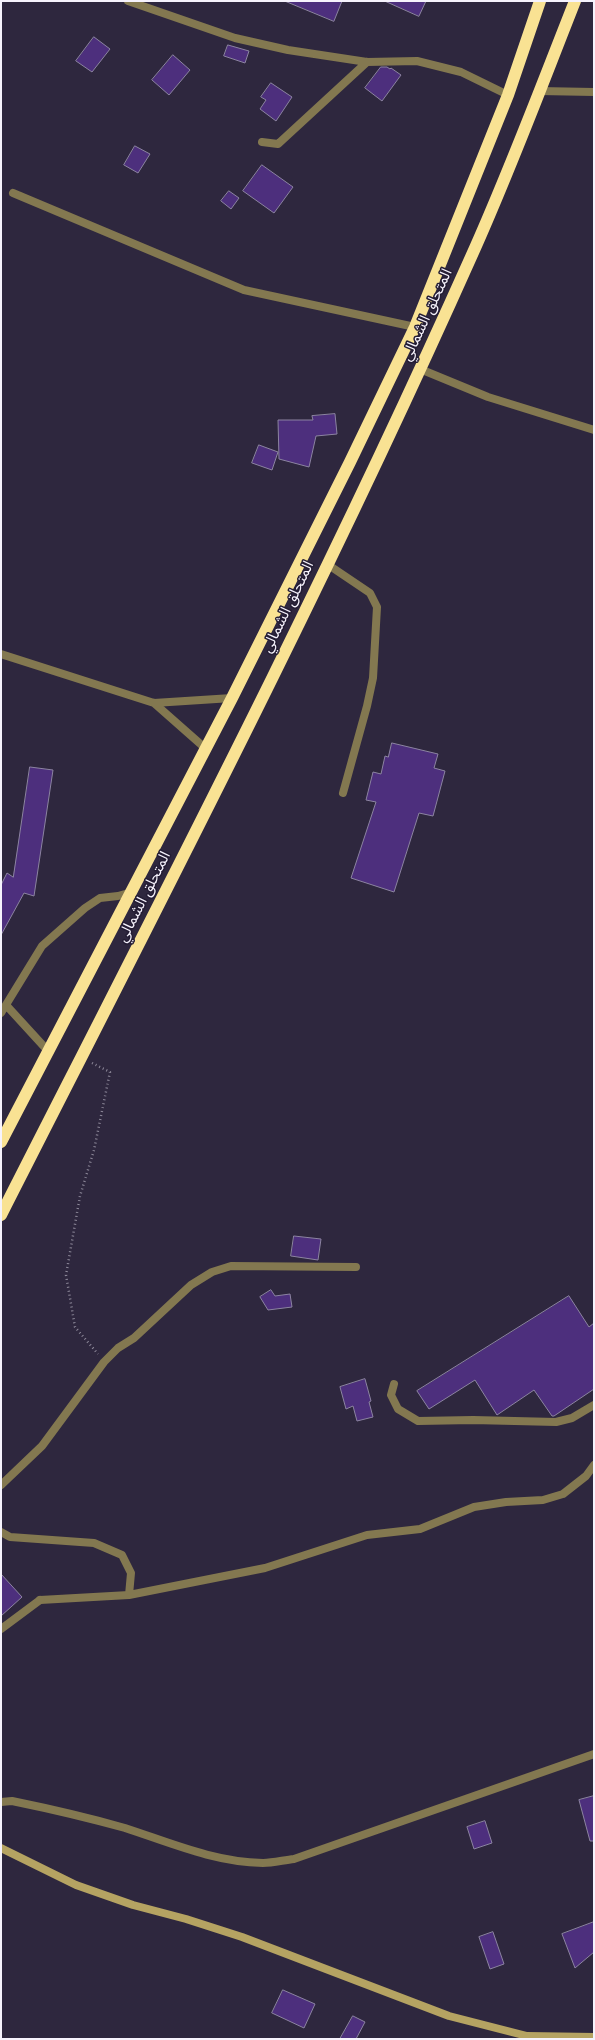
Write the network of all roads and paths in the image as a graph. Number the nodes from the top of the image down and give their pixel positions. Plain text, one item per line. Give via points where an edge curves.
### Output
1 (128, 1) edge
2 (540, 1) edge
3 (575, 1) edge
4 (367, 62) junction
5 (540, 91) junction
6 (594, 92) edge
7 (508, 95) junction
8 (262, 142) dead end
9 (13, 193) dead end
10 (415, 327) junction
11 (420, 369) junction
12 (594, 430) edge
13 (327, 564) junction
14 (1, 654) edge
15 (232, 698) junction
16 (154, 703) junction
17 (204, 748) junction
18 (343, 793) dead end
19 (132, 892) junction
20 (6, 1005) junction
21 (1, 1013) edge
22 (49, 1052) junction
23 (81, 1058) junction
24 (1, 1142) edge
25 (1, 1215) edge
26 (356, 1267) dead end
27 (104, 1362) junction
28 (394, 1384) dead end
29 (594, 1405) edge
30 (594, 1465) edge
31 (1, 1485) edge
32 (1, 1532) edge
33 (129, 1595) junction
34 (1, 1629) edge
35 (594, 1754) edge
36 (1, 1802) edge
37 (1, 1848) edge
38 (594, 2037) edge

1 - 4 street via 235,38 288,50
2 - 7 highway, المتحلق الشمالي
3 - 5 highway, المتحلق الشمالي
4 - 7 street via 417,62 454,70
4 - 8 street via 278,144
5 - 6 street
5 - 11 highway, المتحلق الشمالي via 472,254
7 - 10 highway, المتحلق الشمالي
9 - 10 street via 244,290
10 - 15 highway, المتحلق الشمالي
11 - 12 street via 488,397
11 - 13 highway, المتحلق الشمالي via 374,471
13 - 18 street via 370,593 377,607 373,678
13 - 23 highway, المتحلق الشمالي
14 - 16 street
15 - 16 street
15 - 17 highway, المتحلق الشمالي
16 - 17 street
17 - 19 highway, المتحلق الشمالي
19 - 20 street via 100,898 42,946
19 - 22 highway, المتحلق الشمالي
20 - 21 street
20 - 22 street
22 - 24 highway, المتحلق الشمالي
23 - 25 highway, المتحلق الشمالي
23 - 27 path via 110,1072 94,1150 80,1196 66,1275 74,1327
26 - 27 street via 231,1266 212,1272 191,1285
27 - 31 street via 42,1446
28 - 29 street via 392,1396 398,1409 418,1421 556,1422 572,1418
30 - 33 street via 586,1476 563,1494 543,1500 474,1507 420,1529 367,1535 265,1568
32 - 33 street via 10,1537 94,1543 122,1555 131,1573
33 - 34 street via 40,1600
35 - 36 street via 294,1859 265,1863 227,1861 172,1846 76,1813 12,1801
37 - 38 main road via 76,1885 133,1905 242,1937 449,2016 528,2036

